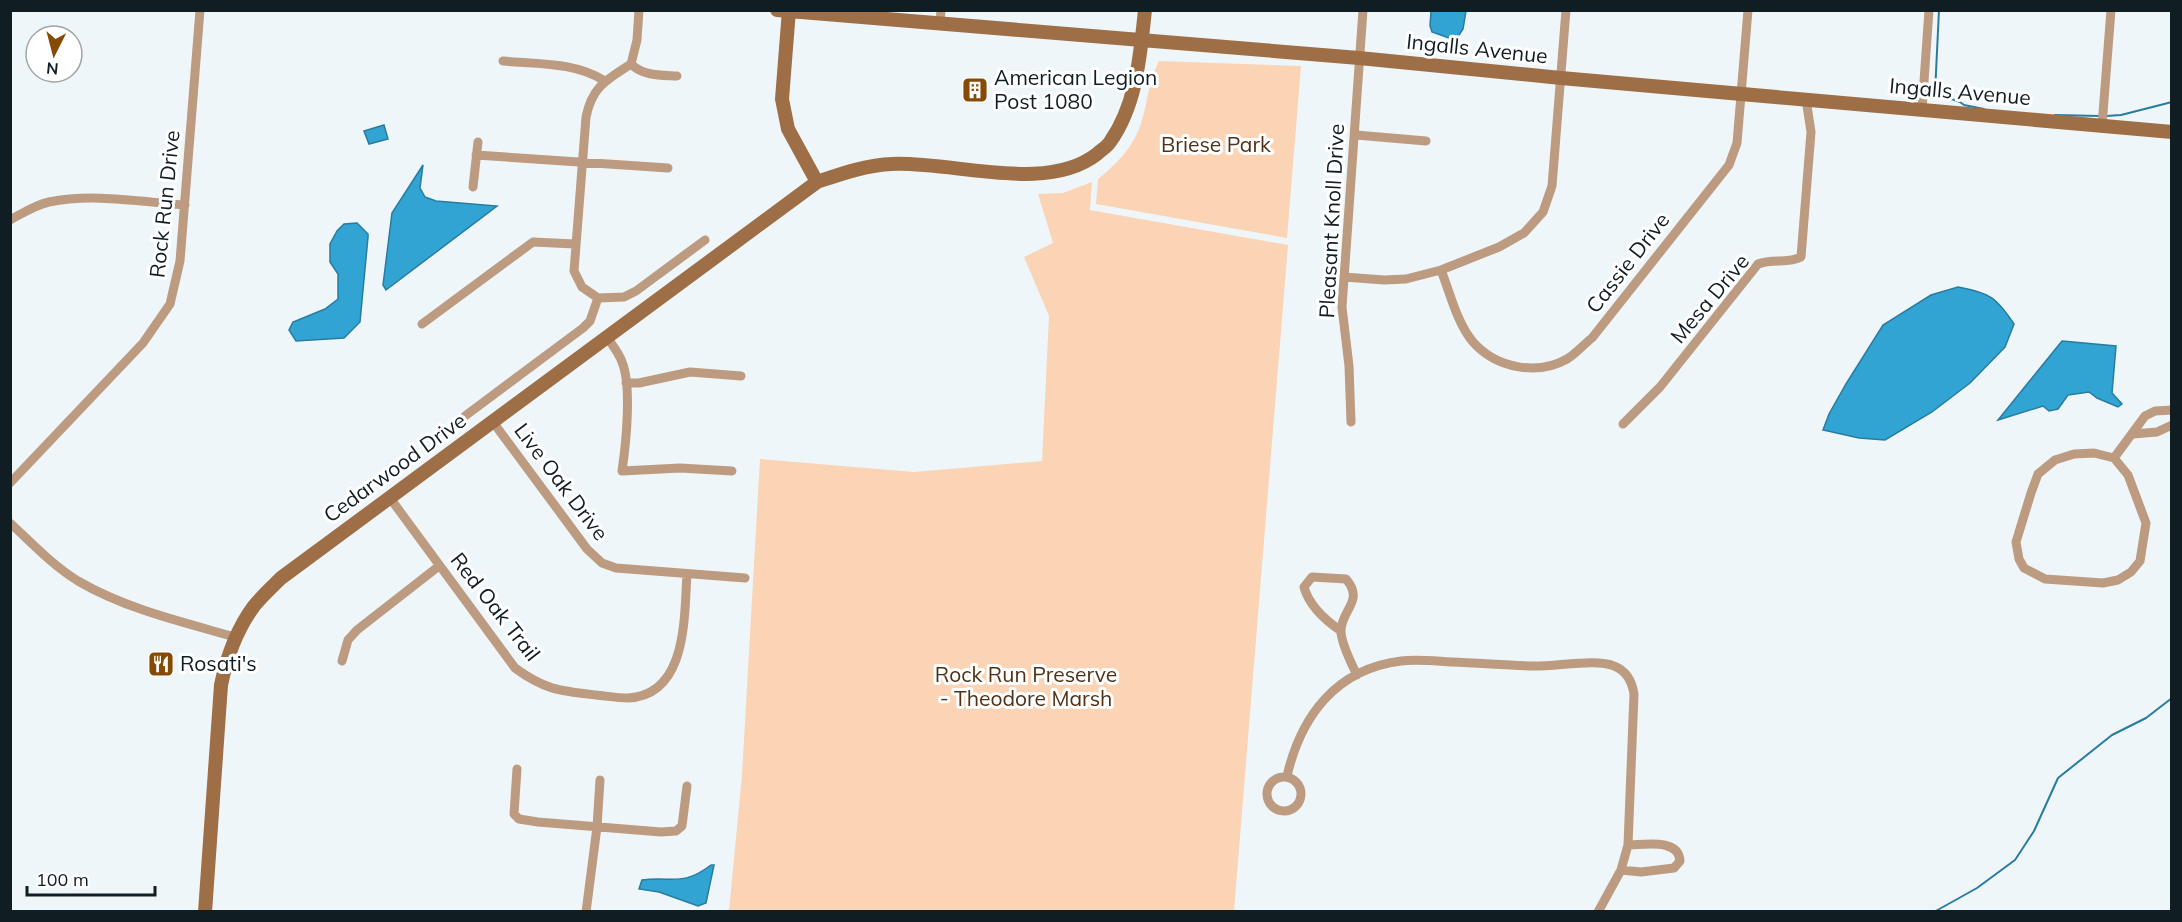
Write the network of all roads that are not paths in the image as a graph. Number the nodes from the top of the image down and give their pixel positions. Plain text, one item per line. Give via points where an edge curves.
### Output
1 (200, 10) edge
2 (639, 10) edge
3 (1145, 10) edge
4 (1363, 10) edge
5 (1566, 10) edge
6 (1748, 10) edge
7 (1929, 10) edge
8 (2111, 10) edge
9 (785, 11) edge
10 (941, 17) edge
11 (1141, 40) junction
12 (1359, 58) junction
13 (503, 61) dead end
14 (631, 64) junction
15 (677, 76) dead end
16 (1561, 78) junction
17 (605, 81) junction
18 (1742, 94) junction
19 (1806, 99) junction
20 (1922, 110) junction
21 (2103, 126) junction
22 (2172, 132) edge
23 (1356, 135) junction
24 (1426, 141) dead end
25 (478, 142) dead end
26 (476, 155) junction
27 (582, 163) junction
28 (668, 168) dead end
29 (816, 182) junction
30 (473, 187) dead end
31 (185, 205) junction
32 (10, 220) edge
33 (705, 240) dead end
34 (575, 244) junction
35 (1441, 270) junction
36 (1344, 277) junction
37 (598, 298) junction
38 (422, 324) dead end
39 (607, 338) junction
40 (741, 376) dead end
41 (626, 383) junction
42 (2172, 410) edge
43 (465, 416) dead end
44 (493, 422) junction
45 (1351, 422) dead end
46 (1623, 424) dead end
47 (2172, 425) edge
48 (2133, 434) junction
49 (2114, 458) junction
50 (732, 471) dead end
51 (10, 483) edge
52 (390, 498) junction
53 (10, 523) edge
54 (439, 566) junction
55 (687, 574) junction
56 (745, 578) dead end
57 (1341, 631) junction
58 (235, 638) junction
59 (342, 661) dead end
60 (1358, 675) junction
61 (517, 769) dead end
62 (1287, 776) dead end
63 (600, 780) dead end
64 (687, 786) dead end
65 (597, 827) junction
66 (1628, 845) junction
67 (1621, 870) junction
68 (205, 912) edge
69 (586, 912) edge
70 (1598, 912) edge

1 - 31 street, Rock Run Drive
2 - 14 street
3 - 11 street, Cedarwood Drive
4 - 12 street, Pleasant Knoll Drive
5 - 16 street
6 - 18 street, Cassie Drive
7 - 20 street
8 - 21 street
9 - 10 street, Ingalls Avenue
9 - 29 street via 782,99 788,129
10 - 11 street, Ingalls Avenue
11 - 12 street, Ingalls Avenue
11 - 29 street, Cedarwood Drive via 1133,94 1123,121 1109,144 1087,162 1062,172 1037,175 892,164 850,170
12 - 16 street, Ingalls Avenue
12 - 23 street, Pleasant Knoll Drive
13 - 17 street via 578,68
14 - 15 street via 647,74
14 - 17 street
16 - 18 street, Ingalls Avenue
16 - 35 street via 1552,186 1543,212 1524,233
17 - 27 street via 589,102
18 - 19 street, Ingalls Avenue
18 - 35 street, Cassie Drive via 1737,143 1729,165 1592,338 1567,359 1541,368 1520,368 1487,354 1473,342 1462,323
19 - 20 street, Ingalls Avenue
19 - 46 street, Mesa Drive via 1811,154 1801,257 1758,264 1660,387
20 - 21 street, Ingalls Avenue
21 - 22 street, Ingalls Avenue
23 - 24 street
23 - 36 street, Pleasant Knoll Drive
25 - 26 street
26 - 27 street
26 - 30 street
27 - 28 street
27 - 34 street
29 - 39 street, Cedarwood Drive
31 - 32 street via 71,199 47,202
31 - 51 street, Rock Run Drive via 176,285 162,318
33 - 37 street via 636,291 624,297
34 - 37 street via 574,271 582,287
34 - 38 street via 533,242
35 - 36 street via 1406,279
36 - 45 street, Pleasant Knoll Drive via 1342,307
37 - 43 street via 584,328
39 - 41 street via 622,360
39 - 44 street, Cedarwood Drive
40 - 41 street via 690,372
41 - 50 street via 628,435 622,471
42 - 48 street via 2151,413
44 - 52 street, Cedarwood Drive
44 - 55 street, Live Oak Drive via 587,549 602,563 616,568
47 - 48 street via 2157,432
48 - 49 street
49 - 49 street via 2074,454 2055,460 2038,474 2016,542 2024,568 2045,579 2103,583 2118,580 2136,567 2146,523 2128,475
52 - 54 street, Red Oak Trail
52 - 58 street, Cedarwood Drive via 281,578 255,605
53 - 58 street via 76,580 131,606
54 - 55 street, Red Oak Trail via 515,668 529,679 559,691 629,698 655,688 675,665 681,650
54 - 59 street via 357,630 348,640
55 - 56 street, Live Oak Drive
57 - 57 street via 1354,595 1353,587 1346,579 1312,577 1304,587 1306,596 1325,620
57 - 60 street
58 - 68 street, Cedarwood Drive via 221,685
60 - 62 street via 1334,690 1316,709 1301,734
60 - 66 street via 1402,661 1613,665 1632,682 1634,694
61 - 65 street via 514,814 519,819
63 - 65 street
64 - 65 street via 682,826 676,831
65 - 69 street
66 - 67 street
66 - 67 street via 1670,845 1678,852 1680,861 1674,868
67 - 70 street

